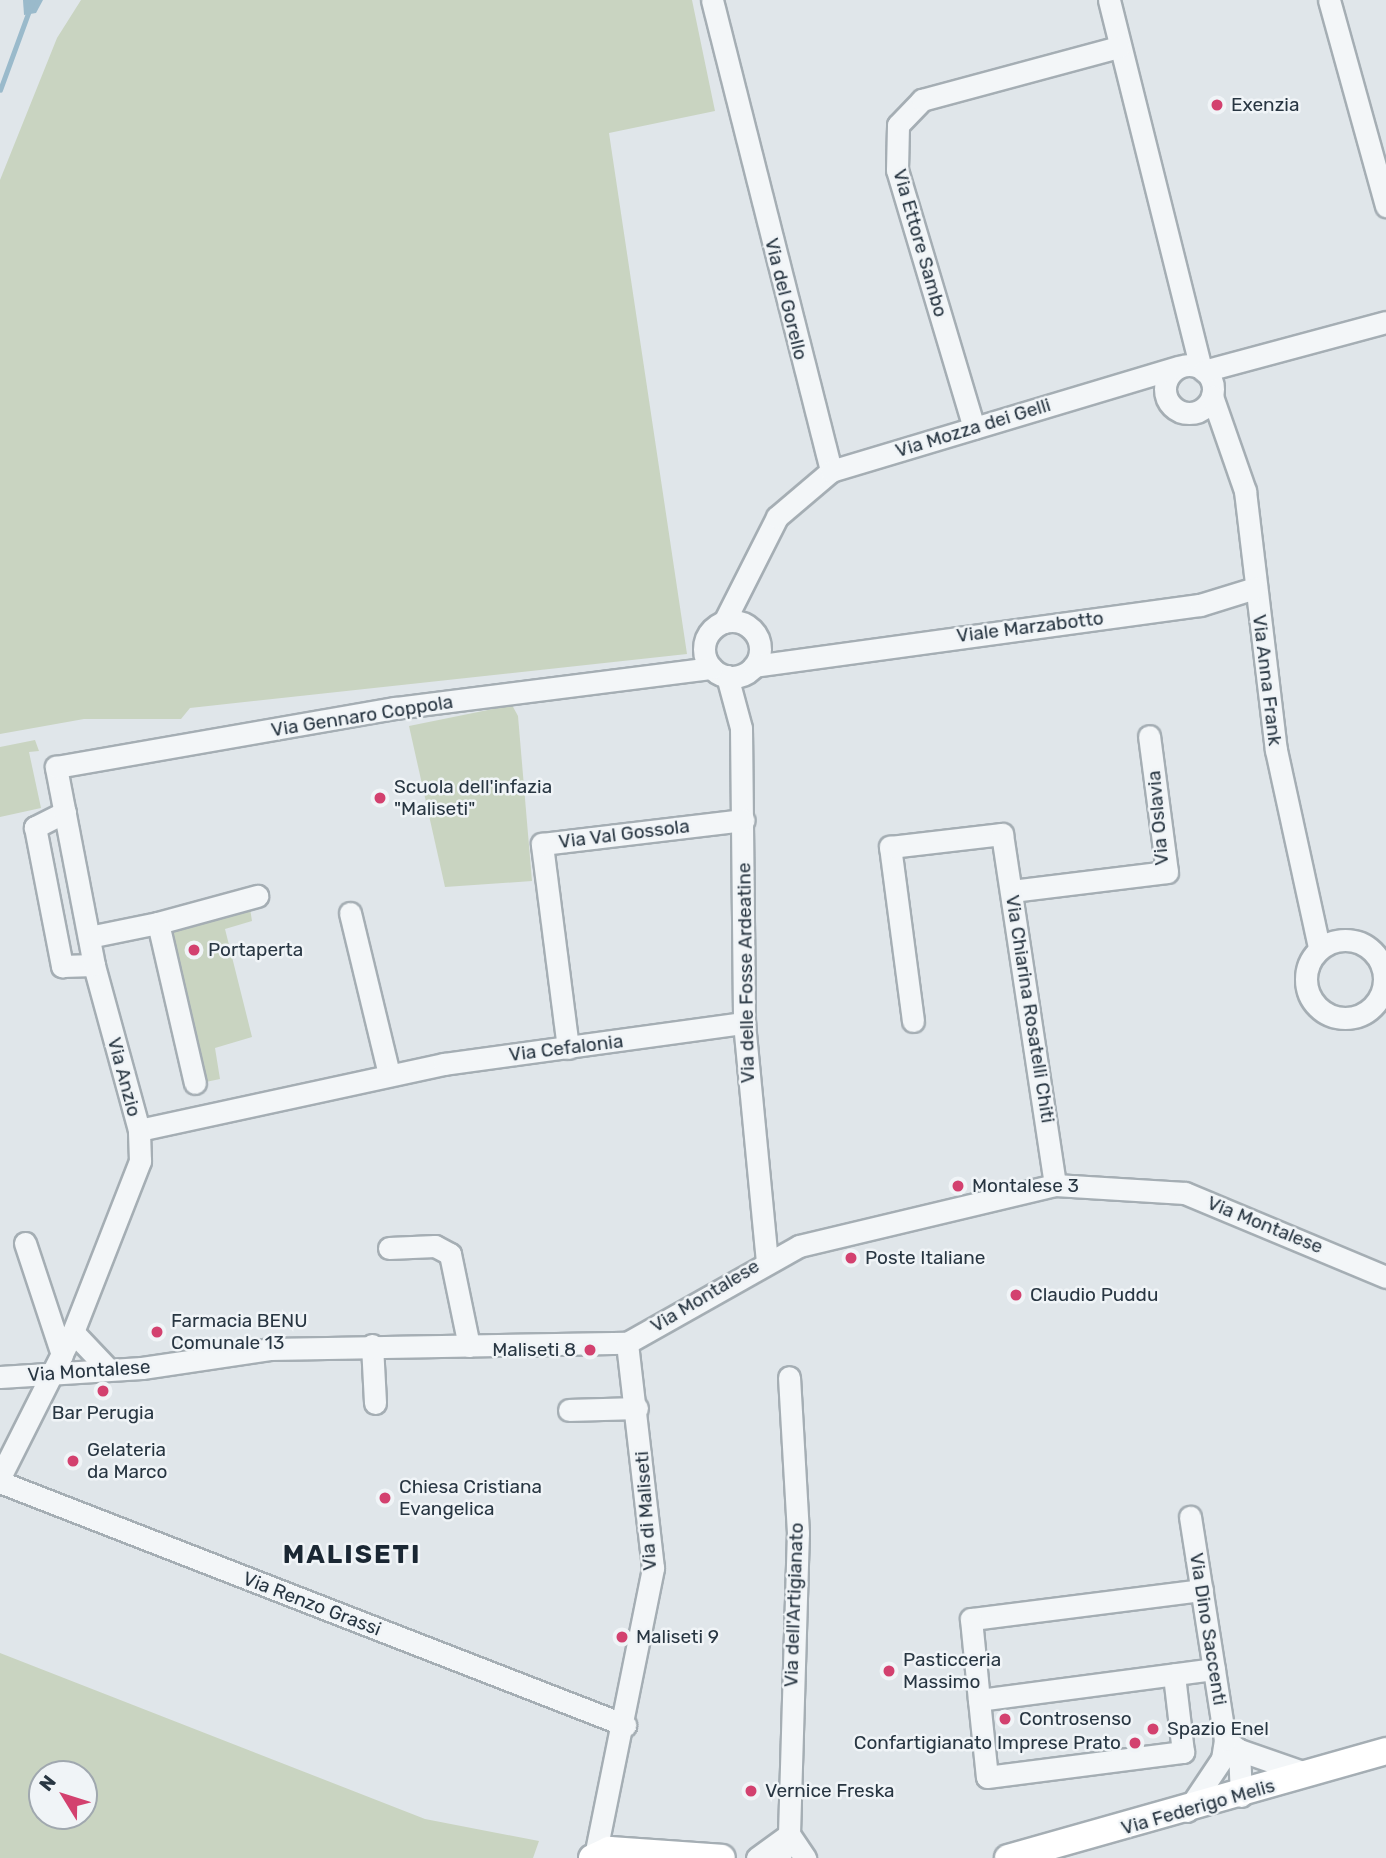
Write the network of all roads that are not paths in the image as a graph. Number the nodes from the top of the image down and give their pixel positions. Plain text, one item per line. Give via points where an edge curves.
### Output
1 (712, 0) edge
2 (1109, 0) edge
3 (1329, 0) edge
4 (1119, 47) junction
5 (1386, 206) edge
6 (1386, 322) edge
7 (1202, 371) junction
8 (1115, 385) junction
9 (1167, 402) junction
10 (1187, 414) junction
11 (974, 428) junction
12 (1229, 451) junction
13 (831, 471) junction
14 (749, 568) junction
15 (1255, 589) junction
16 (724, 622) junction
17 (751, 629) junction
18 (802, 657) junction
19 (714, 665) junction
20 (751, 668) junction
21 (741, 728) junction
22 (1149, 736) dead end
23 (56, 767) joint
24 (65, 812) junction
25 (744, 820) junction
26 (1012, 891) junction
27 (257, 895) dead end
28 (1313, 908) junction
29 (350, 913) dead end
30 (158, 923) junction
31 (89, 937) junction
32 (1343, 939) junction
33 (1319, 948) junction
34 (1382, 956) edge
35 (94, 965) junction
36 (1385, 981) edge
37 (913, 1021) dead end
38 (744, 1023) junction
39 (568, 1048) junction
40 (389, 1074) junction
41 (195, 1083) dead end
42 (139, 1130) junction
43 (1055, 1185) junction
44 (25, 1243) dead end
45 (389, 1248) dead end
46 (766, 1260) junction
47 (1386, 1277) edge
48 (74, 1332) junction
49 (626, 1343) junction
50 (372, 1345) junction
51 (469, 1346) junction
52 (62, 1355) junction
53 (109, 1370) junction
54 (52, 1376) junction
55 (0, 1377) edge
56 (789, 1377) dead end
57 (375, 1403) dead end
58 (637, 1408) junction
59 (569, 1410) dead end
60 (0, 1476) edge
61 (0, 1482) edge
62 (1191, 1517) dead end
63 (1202, 1590) junction
64 (1214, 1669) junction
65 (1174, 1675) junction
66 (979, 1700) junction
67 (625, 1725) junction
68 (1229, 1750) junction
69 (1386, 1751) edge
70 (1311, 1774) junction
71 (1241, 1796) junction
72 (1187, 1811) junction
73 (789, 1835) junction
74 (599, 1853) edge
75 (722, 1858) edge
76 (757, 1858) edge
77 (779, 1858) edge
78 (805, 1858) edge
79 (1008, 1858) edge

1 - 13 street, Via del Gorello
2 - 4 street
3 - 5 street
4 - 7 street
4 - 11 street, Via Ettore Sambo via 922,100 898,125 897,170
6 - 7 street, Via Mozza dei Gelli
7 - 8 street, Via Mozza dei Gelli
7 - 9 street via 1167,378
7 - 10 street via 1203,409
7 - 12 street, Via Anna Frank
8 - 9 street
8 - 11 street, Via Mozza dei Gelli
9 - 10 street, Via Anna Frank
10 - 12 street, Via Anna Frank
11 - 13 street, Via Mozza dei Gelli
12 - 15 street, Via Anna Frank via 1245,491
13 - 14 street via 777,517
14 - 16 street
14 - 17 street
15 - 18 street, Viale Marzabotto via 1200,605
15 - 28 street, Via Anna Frank via 1289,826
16 - 17 street
16 - 19 street via 707,636
17 - 18 street
17 - 20 street via 759,652
18 - 20 street, Viale Marzabotto
19 - 20 street
19 - 21 street, Via delle Fosse Ardeatine
19 - 23 street, Via Gennaro Coppola via 395,708
20 - 21 street, Via delle Fosse Ardeatine
21 - 25 street, Via delle Fosse Ardeatine
22 - 26 street, Via Oslavia via 1167,872
23 - 24 street, Via Anzio
24 - 31 street, Via Anzio
24 - 35 street via 35,827 62,966
25 - 38 street, Via delle Fosse Ardeatine
25 - 39 street, Via Val Gossola via 542,844
26 - 37 street, Via Chiarina Rosatelli Chiti via 1002,834 890,847
26 - 43 street, Via Chiarina Rosatelli Chiti
27 - 30 street
28 - 32 street
28 - 33 street, Via Anna Frank
29 - 40 street
30 - 31 street
30 - 41 street
31 - 35 street, Via Anzio
32 - 33 street
32 - 34 street
33 - 36 street via 1305,983 1326,1014 1363,1013
34 - 36 street
35 - 42 street, Via Anzio
38 - 39 street, Via Cefalonia
38 - 46 street, Via delle Fosse Ardeatine
39 - 40 street, Via Cefalonia
40 - 42 street, Via Cefalonia
42 - 48 street, Via Anzio via 137,1174
43 - 46 street, Via Montalese via 831,1235
43 - 47 street, Via Montalese via 1185,1193
44 - 52 street
45 - 51 street via 435,1246 450,1254
46 - 49 street, Via Montalese
48 - 52 street, Via Anzio
48 - 53 street
49 - 51 street, Via Montalese
49 - 58 street, Via di Maliseti
50 - 51 street, Via Montalese
50 - 53 street, Via Montalese via 270,1349
50 - 57 street
52 - 54 street, Via Anzio
53 - 54 street, Via Montalese
54 - 55 street, Via Montalese
54 - 60 street, Via Anzio
56 - 73 street, Via dell'Artigianato via 798,1534
58 - 59 street
58 - 67 street, Via di Maliseti via 653,1568
61 - 67 street, Via Renzo Grassi
62 - 63 street, Via Dino Saccenti
63 - 64 street, Via Dino Saccenti
63 - 66 street via 971,1619
64 - 65 street
64 - 68 street, Via Dino Saccenti
65 - 66 street
65 - 66 street via 1184,1752 988,1777
67 - 74 street, Via di Maliseti
68 - 70 street
68 - 71 street, Via Dino Saccenti
68 - 72 street
69 - 70 main road, Via Federigo Melis
70 - 71 main road, Via Federigo Melis
71 - 72 main road, Via Federigo Melis
72 - 79 main road, Via Federigo Melis
73 - 76 street
73 - 77 street, Via dell'Artigianato
73 - 78 street
74 - 75 main road

